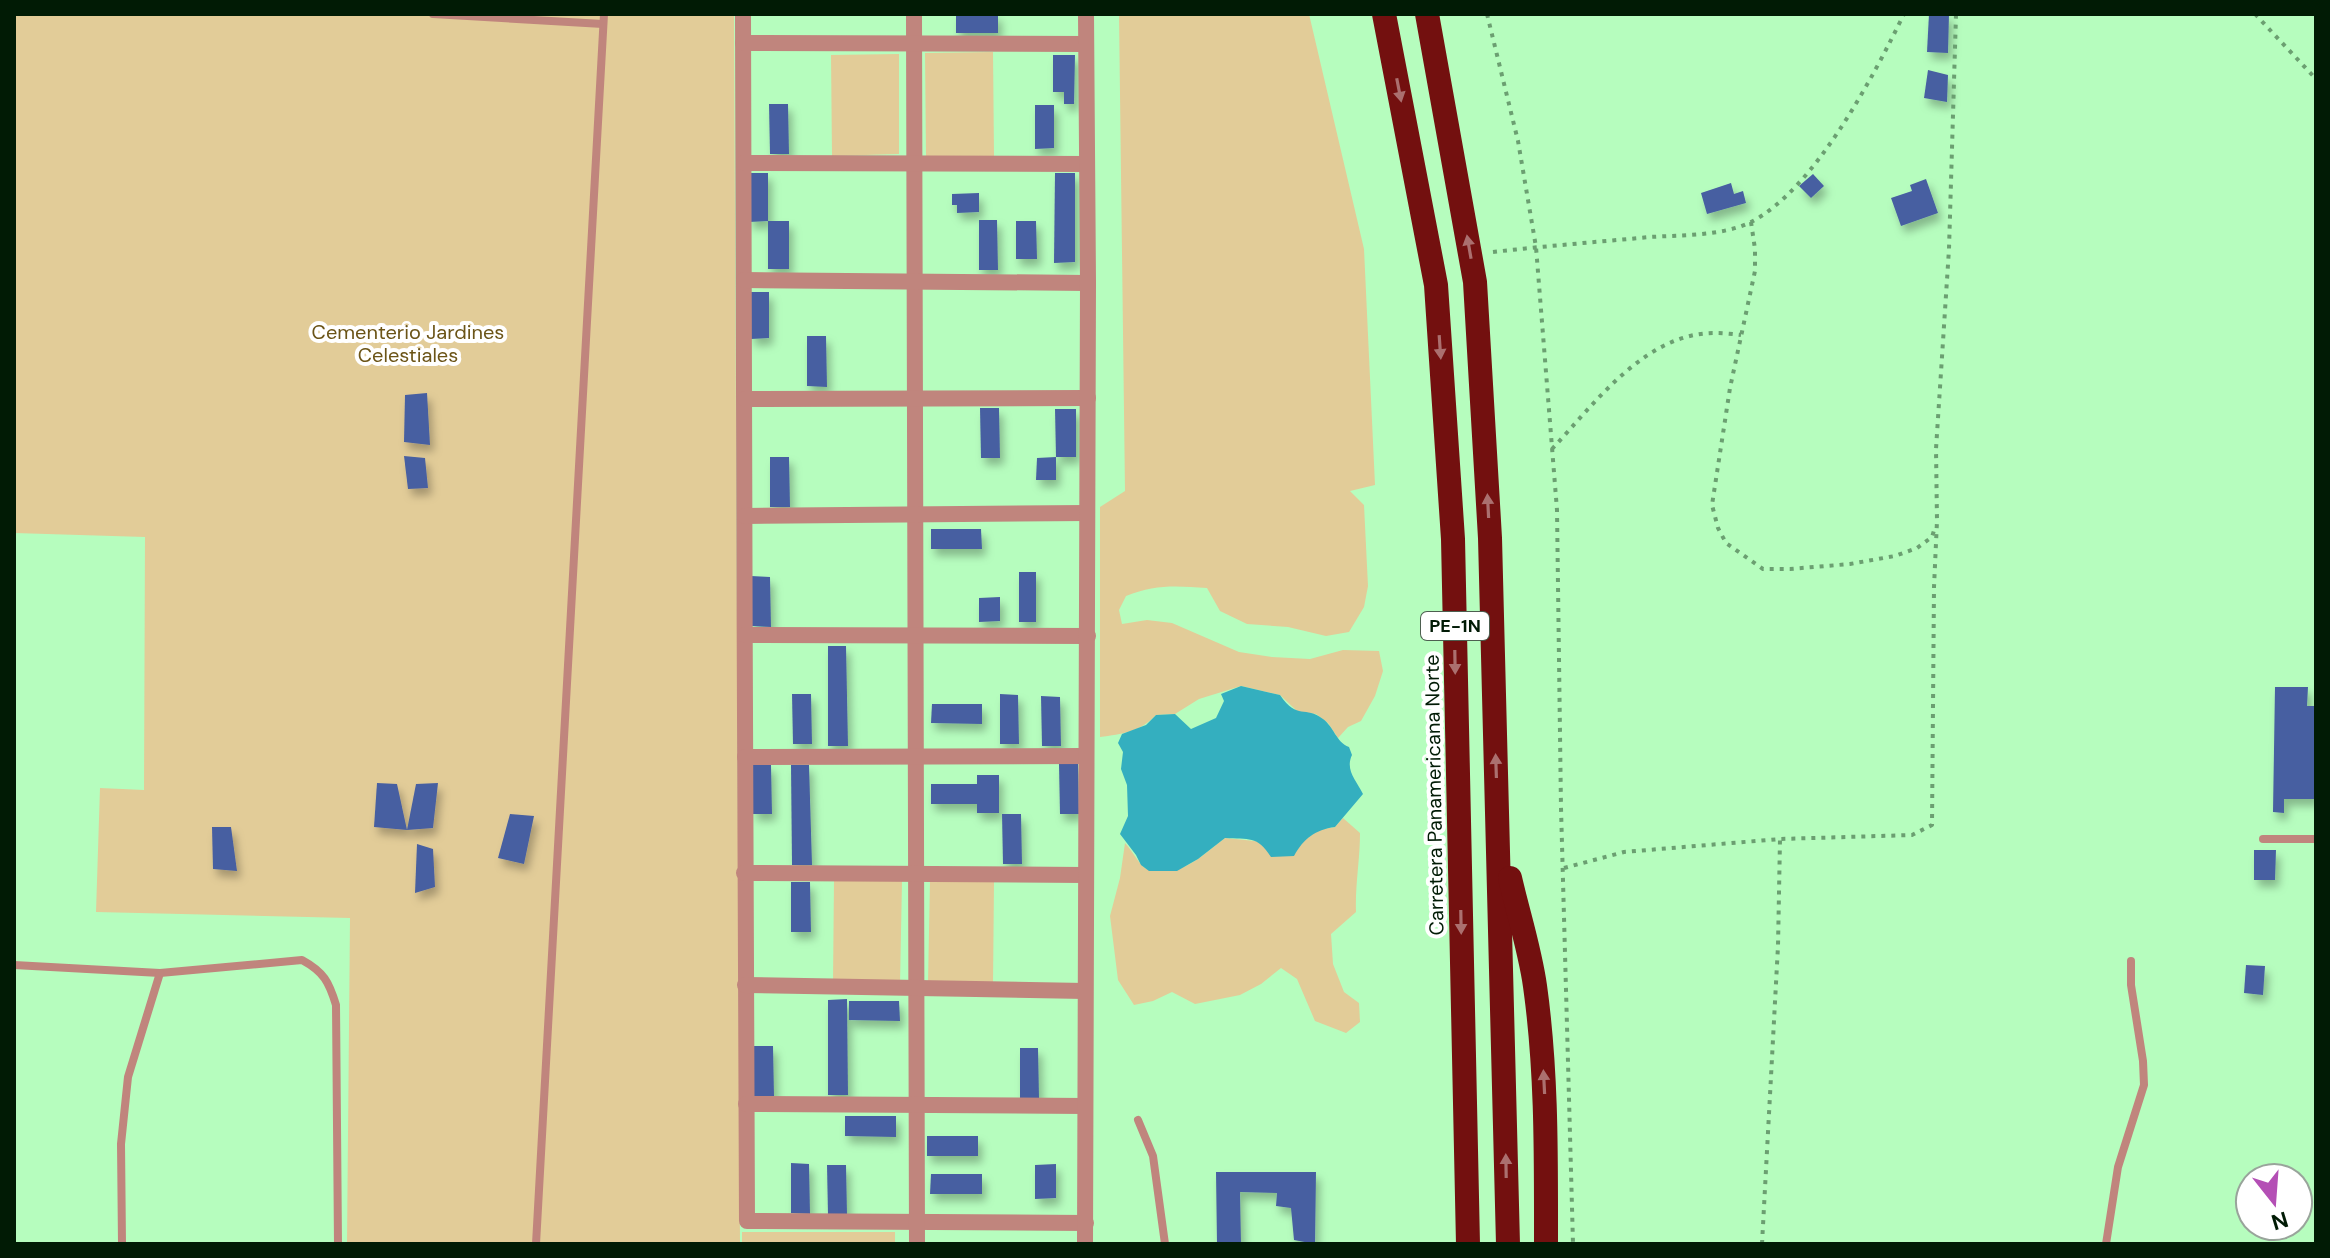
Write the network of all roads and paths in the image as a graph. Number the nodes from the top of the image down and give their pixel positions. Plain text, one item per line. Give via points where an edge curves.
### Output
1 (433, 14) edge
2 (743, 14) edge
3 (914, 14) edge
4 (1086, 14) edge
5 (1384, 14) edge
6 (1427, 14) edge
7 (1487, 14) edge
8 (1904, 14) edge
9 (1956, 14) edge
10 (2255, 14) edge
11 (604, 19) edge
12 (743, 43) junction
13 (914, 44) junction
14 (1086, 44) junction
15 (2316, 79) edge
16 (744, 163) junction
17 (914, 163) junction
18 (1087, 164) junction
19 (1751, 222) junction
20 (1536, 247) junction
21 (1470, 254) junction
22 (744, 280) junction
23 (915, 281) junction
24 (1088, 283) junction
25 (1741, 335) junction
26 (1088, 398) junction
27 (745, 399) junction
28 (915, 399) junction
29 (1552, 449) junction
30 (1087, 513) junction
31 (915, 515) junction
32 (745, 516) junction
33 (1937, 521) junction
34 (745, 635) junction
35 (916, 636) junction
36 (1088, 636) junction
37 (916, 756) junction
38 (1086, 756) junction
39 (745, 757) junction
40 (1498, 818) junction
41 (1780, 839) junction
42 (2263, 839) dead end
43 (2316, 839) edge
44 (1563, 868) junction
45 (744, 873) junction
46 (916, 874) junction
47 (1085, 875) junction
48 (2131, 961) dead end
49 (14, 965) edge
50 (160, 973) junction
51 (745, 985) junction
52 (917, 988) junction
53 (1085, 991) junction
54 (746, 1104) junction
55 (917, 1105) junction
56 (1085, 1106) junction
57 (1138, 1120) dead end
58 (917, 1221) junction
59 (1086, 1223) junction
60 (122, 1244) edge
61 (338, 1244) edge
62 (536, 1244) edge
63 (917, 1244) edge
64 (1085, 1244) edge
65 (1165, 1244) edge
66 (1468, 1244) edge
67 (1508, 1244) edge
68 (1546, 1244) edge
69 (1573, 1244) edge
70 (1762, 1244) edge
71 (2106, 1244) edge

1 - 11 lane
2 - 12 street
3 - 13 street
4 - 14 street
5 -> 66 highway, Carretera Panamericana Norte / PE-1N via 1437,301 1453,539
21 -> 6 highway, PE-1N
7 - 20 path via 1518,141
8 - 19 path via 1843,126 1791,193
9 - 33 path
10 - 15 path
11 - 62 lane
12 - 13 street
12 - 16 street
13 - 14 street
13 - 17 street
14 - 18 street
16 - 17 street
16 - 22 street
17 - 18 street
17 - 23 street
18 - 24 street
19 - 20 path via 1714,232
19 - 25 path via 1755,271
20 - 21 path
20 - 29 path
40 -> 21 highway, PE-1N via 1490,538
22 - 23 street
22 - 27 street
23 - 24 street
23 - 28 street
24 - 26 street
25 - 29 path via 1687,337 1648,354
25 - 33 path via 1712,505 1726,543 1763,569 1850,564 1917,548 1932,537
26 - 28 street
26 - 30 street
27 - 28 street
27 - 32 street
28 - 31 street
29 - 44 path
30 - 31 street
30 - 36 street
31 - 32 street
31 - 35 street
32 - 34 street
33 - 41 path via 1932,825 1912,835
34 - 35 street
34 - 39 street
35 - 36 street
35 - 37 street
36 - 38 street
37 - 38 street
37 - 39 street
37 - 46 street
38 - 47 street
39 - 45 street
67 -> 40 highway, PE-1N
68 -> 40 highway via 1545,1098 1535,983
41 - 44 path via 1624,852
41 - 70 path
42 - 43 lane
44 - 69 path
45 - 46 street
45 - 51 street
46 - 47 street
46 - 52 street
47 - 53 street
48 - 71 lane via 2144,1085 2118,1167
49 - 50 lane
50 - 60 lane via 128,1077 121,1144
50 - 61 lane via 302,960 319,969 336,1005
51 - 52 street
51 - 54 street
52 - 53 street
52 - 55 street
53 - 56 street
54 - 55 street
54 - 58 street via 747,1221
55 - 56 street
55 - 58 street
56 - 59 street
57 - 65 lane via 1153,1156
58 - 59 street
58 - 63 street
59 - 64 street

